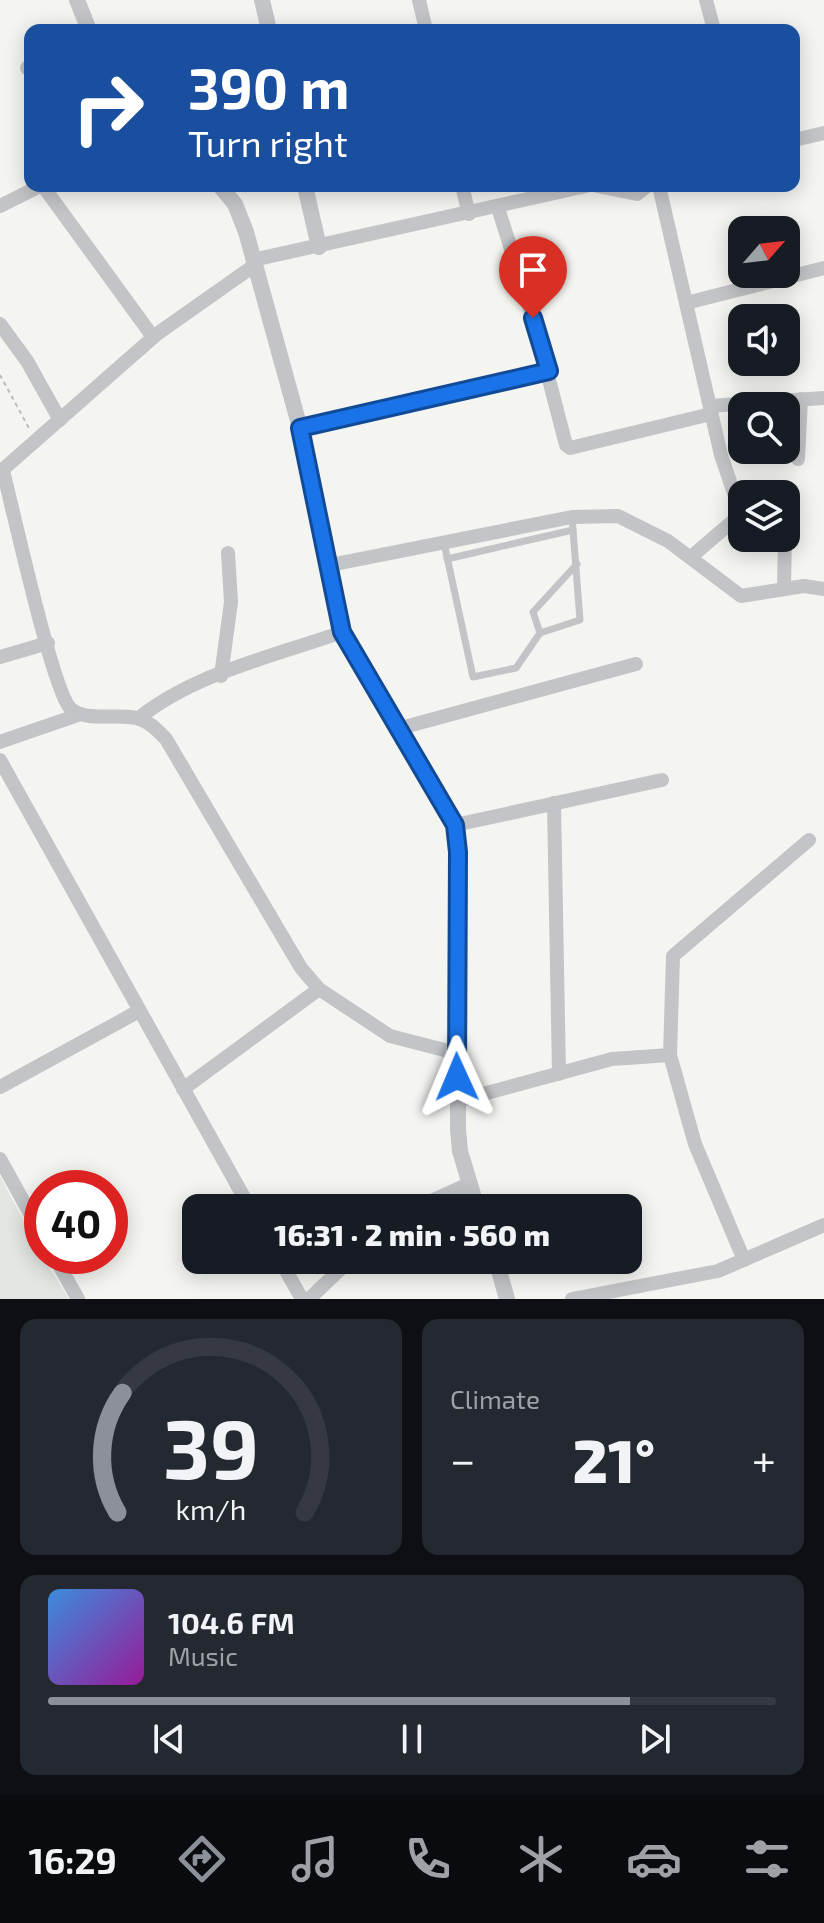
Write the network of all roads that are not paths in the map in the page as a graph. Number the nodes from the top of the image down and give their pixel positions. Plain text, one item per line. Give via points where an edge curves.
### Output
1 (77, 0) edge
2 (262, 0) edge
3 (419, 0) edge
4 (706, 0) edge
5 (87, 24) edge
6 (268, 24) edge
7 (425, 24) edge
8 (712, 24) edge
9 (824, 133) edge
10 (800, 139) edge
11 (29, 192) edge
12 (46, 192) edge
13 (225, 192) edge
14 (306, 192) edge
15 (464, 192) edge
16 (562, 192) edge
17 (660, 192) edge
18 (0, 206) edge
19 (498, 208) junction
20 (469, 214) junction
21 (319, 247) junction
22 (254, 263) junction
23 (824, 268) edge
24 (686, 303) junction
25 (0, 324) edge
26 (153, 337) junction
27 (549, 371) junction
28 (824, 398) edge
29 (801, 399) junction
30 (710, 410) junction
31 (800, 419) edge
32 (60, 420) junction
33 (300, 428) junction
34 (2, 471) edge
35 (573, 524) junction
36 (444, 542) junction
37 (785, 552) edge
38 (228, 553) dead end
39 (691, 557) junction
40 (447, 559) junction
41 (577, 564) junction
42 (330, 565) junction
43 (784, 587) junction
44 (823, 587) edge
45 (342, 632) junction
46 (540, 633) junction
47 (48, 643) junction
48 (0, 657) edge
49 (636, 664) dead end
50 (221, 676) junction
51 (81, 714) junction
52 (139, 718) junction
53 (397, 729) junction
54 (0, 742) edge
55 (0, 760) edge
56 (662, 780) dead end
57 (554, 803) junction
58 (455, 825) junction
59 (809, 840) dead end
60 (319, 989) junction
61 (139, 1011) junction
62 (456, 1053) junction
63 (670, 1055) junction
64 (559, 1074) junction
65 (0, 1087) edge
66 (183, 1089) junction
67 (457, 1101) junction
68 (0, 1159) edge
69 (469, 1184) junction
70 (242, 1194) edge
71 (447, 1194) edge
72 (472, 1194) edge
73 (24, 1202) edge
74 (824, 1225) edge
75 (744, 1260) junction
76 (64, 1274) edge
77 (288, 1274) edge
78 (335, 1274) edge
79 (500, 1274) edge
80 (643, 1293) edge
81 (78, 1299) edge
82 (302, 1299) edge
83 (309, 1299) edge
84 (507, 1299) edge
85 (572, 1299) edge

1 - 5 street
2 - 6 street
3 - 7 street
4 - 8 street
9 - 10 street
11 - 18 street
12 - 26 street
13 - 22 street via 235,204
14 - 21 street
15 - 20 street
16 - 19 street
17 - 24 street
19 - 20 street
19 - 27 street
20 - 21 street
21 - 22 street
22 - 26 street
22 - 33 street
23 - 24 street
24 - 30 street
25 - 32 street
26 - 32 street
27 - 30 street via 570,448
27 - 33 street
28 - 29 street
29 - 30 street
29 - 31 street
30 - 39 street via 741,514
32 - 34 street
33 - 42 street
34 - 47 street
35 - 36 street
35 - 39 street via 618,516
35 - 40 lane
35 - 41 lane
36 - 40 lane
36 - 42 street
37 - 43 street
38 - 50 street via 231,602
39 - 43 street via 741,596
40 - 46 lane via 473,677 516,668
41 - 46 lane via 533,612
41 - 46 lane via 580,620
42 - 45 street
43 - 44 street
45 - 50 street
45 - 53 street
47 - 48 street
47 - 51 street via 63,696 71,710
49 - 53 street
50 - 52 street via 157,704
51 - 52 street
51 - 54 street
52 - 60 street via 166,739 301,968
53 - 58 street
55 - 61 street
56 - 57 street
57 - 58 street
57 - 64 street
58 - 62 street
59 - 63 street via 673,956
60 - 62 street via 390,1036
60 - 66 street
61 - 65 street
61 - 66 street
62 - 67 street
63 - 64 street via 612,1059
63 - 75 street via 695,1144
64 - 67 street
66 - 70 street
67 - 69 street via 460,1151
68 - 73 street
69 - 71 street
69 - 72 street
74 - 75 street
75 - 80 street
76 - 81 street
77 - 82 street
78 - 83 street
79 - 84 street
80 - 85 street

